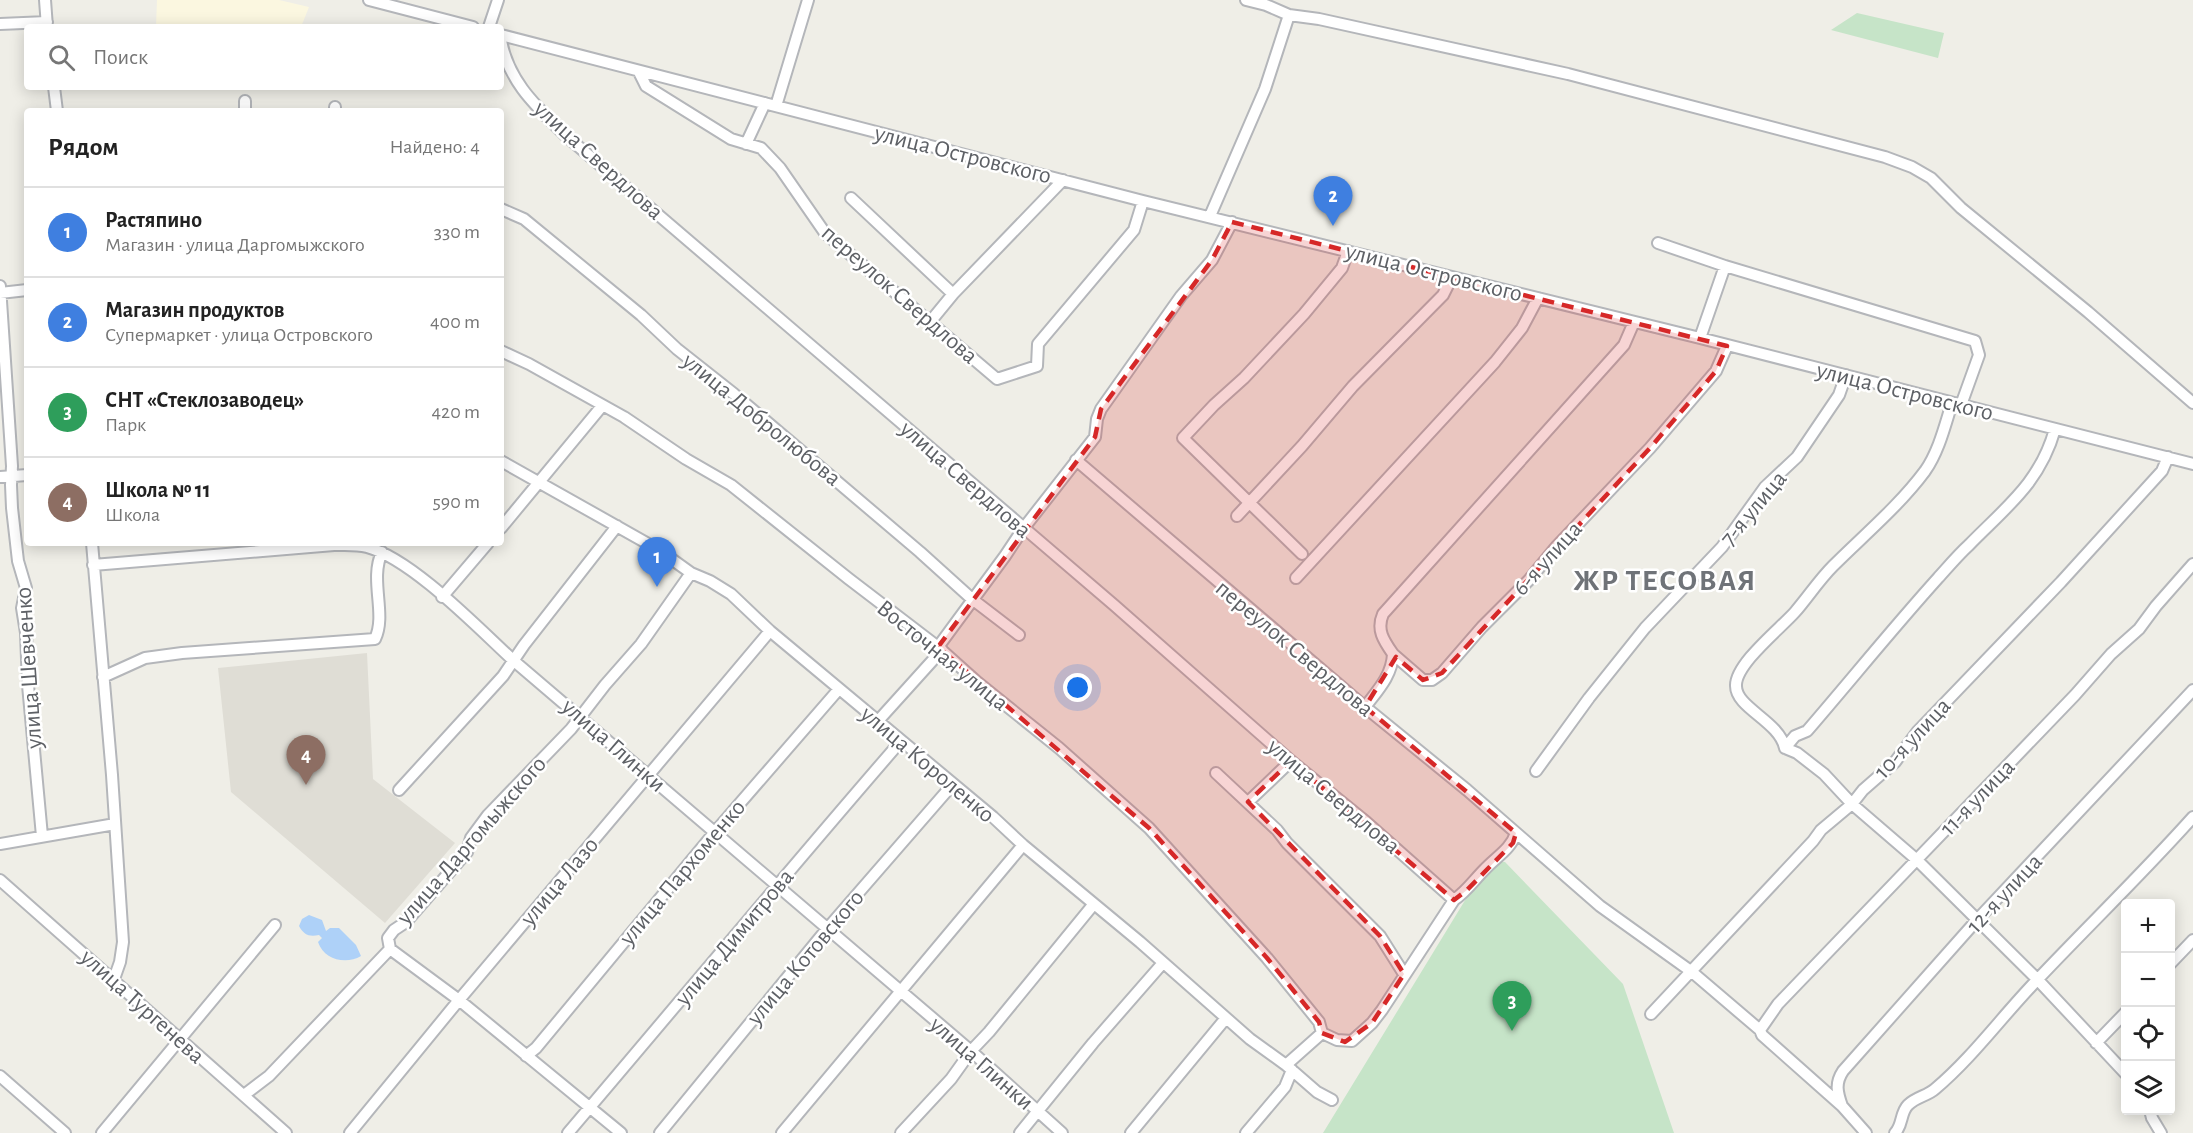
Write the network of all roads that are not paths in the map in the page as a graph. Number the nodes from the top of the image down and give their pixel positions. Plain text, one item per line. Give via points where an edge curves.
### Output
1 (45, 0) edge
2 (369, 0) edge
3 (498, 0) edge
4 (808, 0) edge
5 (1246, 0) edge
6 (1278, 5) edge
7 (1289, 15) junction
8 (0, 24) edge
9 (47, 24) edge
10 (461, 24) edge
11 (490, 24) edge
12 (24, 25) edge
13 (504, 36) edge
14 (504, 58) edge
15 (639, 72) junction
16 (54, 90) edge
17 (770, 105) junction
18 (57, 108) edge
19 (746, 144) junction
20 (1062, 180) junction
21 (851, 198) dead end
22 (1143, 201) junction
23 (504, 210) edge
24 (1210, 216) junction
25 (1232, 222) junction
26 (1658, 243) dead end
27 (1348, 251) junction
28 (1725, 266) junction
29 (1452, 277) junction
30 (24, 290) edge
31 (0, 291) edge
32 (952, 294) junction
33 (1538, 298) junction
34 (930, 322) junction
35 (1634, 322) junction
36 (1700, 338) junction
37 (1727, 346) junction
38 (504, 352) edge
39 (1846, 375) junction
40 (2193, 403) edge
41 (1957, 404) junction
42 (602, 406) junction
43 (2055, 429) junction
44 (2168, 457) junction
45 (1076, 460) junction
46 (504, 463) edge
47 (2193, 464) edge
48 (12, 475) junction
49 (24, 475) edge
50 (0, 477) edge
51 (540, 483) junction
52 (1250, 502) junction
53 (1237, 516) dead end
54 (504, 525) edge
55 (616, 526) junction
56 (1023, 529) junction
57 (92, 546) edge
58 (322, 546) edge
59 (369, 546) edge
60 (485, 546) edge
61 (382, 552) junction
62 (1302, 554) dead end
63 (2193, 564) edge
64 (93, 565) junction
65 (691, 573) junction
66 (1296, 578) dead end
67 (442, 597) junction
68 (972, 599) junction
69 (771, 631) junction
70 (1018, 635) dead end
71 (940, 648) junction
72 (1393, 654) junction
73 (514, 661) junction
74 (103, 677) junction
75 (839, 689) junction
76 (2193, 690) edge
77 (1365, 707) junction
78 (580, 715) junction
79 (877, 722) junction
80 (899, 740) junction
81 (1785, 748) junction
82 (1291, 761) junction
83 (1536, 771) dead end
84 (1216, 773) dead end
85 (649, 775) junction
86 (953, 784) junction
87 (399, 790) dead end
88 (1248, 802) junction
89 (1852, 804) junction
90 (2193, 817) edge
91 (115, 824) junction
92 (715, 832) junction
93 (1516, 833) junction
94 (42, 836) junction
95 (0, 844) edge
96 (1023, 845) junction
97 (1917, 860) junction
98 (0, 880) edge
99 (776, 884) junction
100 (1454, 900) junction
101 (1092, 905) junction
102 (1977, 920) junction
103 (275, 925) dead end
104 (826, 929) junction
105 (2193, 940) edge
106 (390, 949) junction
107 (2175, 959) edge
108 (1162, 964) junction
109 (1692, 972) junction
110 (1404, 974) junction
111 (114, 979) junction
112 (2037, 979) junction
113 (900, 992) junction
114 (459, 1000) junction
115 (1651, 1014) dead end
116 (2121, 1017) edge
117 (1226, 1018) junction
118 (1760, 1030) junction
119 (1322, 1033) junction
120 (180, 1039) junction
121 (2096, 1043) junction
122 (971, 1051) junction
123 (526, 1056) junction
124 (1289, 1067) junction
125 (2121, 1069) edge
126 (0, 1076) edge
127 (244, 1095) junction
128 (1332, 1100) dead end
129 (1842, 1106) junction
130 (589, 1109) junction
131 (1037, 1111) junction
132 (2151, 1115) edge
133 (65, 1133) edge
134 (102, 1133) edge
135 (286, 1133) edge
136 (350, 1133) edge
137 (568, 1133) edge
138 (621, 1133) edge
139 (660, 1133) edge
140 (782, 1133) edge
141 (901, 1133) edge
142 (1020, 1133) edge
143 (1062, 1133) edge
144 (1131, 1133) edge
145 (1246, 1133) edge
146 (1866, 1133) edge
147 (1895, 1133) edge
148 (2161, 1133) edge

1 - 9 street
2 - 10 street
3 - 11 street
4 - 17 street
5 - 6 street
6 - 7 street
7 - 24 street via 1265,89
7 - 40 street via 1620,87 1912,167 1931,178 1960,208
8 - 12 street
13 - 15 street, улица Островского
14 - 56 street, улица Свердлова via 512,76 565,135
15 - 17 street, улица Островского
15 - 19 street, переулок Свердлова via 646,86 731,139
16 - 18 street
17 - 19 street
17 - 20 street, улица Островского
19 - 34 street, переулок Свердлова via 761,148 780,168 825,232
20 - 22 street, улица Островского
20 - 32 street
21 - 32 street
22 - 24 street, улица Островского
22 - 34 street, переулок Свердлова via 1134,230 1038,344 1037,366 997,379
23 - 68 street, улица Добролюбова via 524,219 632,308
24 - 25 street, улица Островского
25 - 27 street, улица Островского
25 - 45 street via 1212,260 1181,296 1107,400 1097,419 1095,437
26 - 28 street
27 - 29 street, улица Островского
27 - 52 street via 1342,268 1304,314 1183,438
28 - 36 street
28 - 41 street via 1976,341 1979,355
29 - 33 street, улица Островского
29 - 52 street via 1443,295 1353,386
30 - 31 street
31 - 48 street, улица Шевченко
32 - 34 street
33 - 35 street, улица Островского
33 - 66 street via 1522,328 1495,362
35 - 36 street, улица Островского
35 - 72 street via 1624,345 1383,614 1380,633
36 - 37 street, улица Островского
37 - 39 street, улица Островского
37 - 72 street, 6-я улица via 1716,370 1650,448 1442,673 1432,680 1423,680
38 - 42 street, Восточная улица
39 - 41 street, улица Островского
39 - 83 street, 7-я улица via 1839,395 1797,457 1765,487 1722,547 1645,628
41 - 43 street, улица Островского
41 - 81 street via 1925,471 1750,657 1736,682 1740,698 1777,730
42 - 51 street
42 - 71 street, Восточная улица via 731,485
43 - 44 street, улица Островского
43 - 81 street via 2042,464 2010,506 1969,544 1807,731 1795,736
44 - 47 street, улица Островского
44 - 89 street, 10-я улица via 2162,471
45 - 56 street
45 - 77 street, переулок Свердлова
46 - 51 street, улица Короленко
48 - 49 street
48 - 50 street
48 - 94 street, улица Шевченко via 18,561 26,588 22,608
51 - 54 street
51 - 55 street, улица Короленко
52 - 53 street
52 - 62 street
55 - 65 street, улица Короленко
55 - 73 street
56 - 68 street
56 - 82 street, улица Свердлова
57 - 64 street
58 - 64 street, улица Глинки
59 - 61 street, улица Глинки
60 - 67 street
61 - 67 street, улица Глинки
61 - 74 street via 376,566 379,626 375,639 145,658
63 - 97 street, 11-я улица via 2139,629
64 - 74 street
65 - 69 street, улица Короленко via 731,594
65 - 78 street, улица Даргомыжского via 641,644
67 - 73 street, улица Глинки
68 - 70 street, улица Добролюбова
68 - 71 street
69 - 75 street, улица Короленко
69 - 85 street, улица Лазо
71 - 79 street
71 - 119 street, Восточная улица via 1149,828 1267,958 1319,1022
72 - 77 street via 1387,677
73 - 78 street, улица Глинки
73 - 87 street
74 - 91 street
75 - 79 street, улица Короленко
75 - 92 street, улица Пархоменко
76 - 102 street, 12-я улица
77 - 93 street, переулок Свердлова
78 - 85 street, улица Глинки
78 - 106 street, улица Даргомыжского via 488,815 471,838 467,852 406,922 394,930 388,938
79 - 80 street, улица Короленко
80 - 86 street, улица Короленко
80 - 99 street, улица Димитрова
81 - 89 street via 1824,774
82 - 88 street
82 - 100 street, улица Свердлова
84 - 88 street
85 - 92 street, улица Глинки
85 - 114 street, улица Лазо
86 - 96 street, улица Короленко
86 - 104 street, улица Котовского
88 - 110 street via 1380,936
89 - 97 street
89 - 109 street, 10-я улица via 1821,830
90 - 112 street
91 - 94 street
91 - 111 street via 123,942
92 - 99 street, улица Глинки
92 - 123 street, улица Пархоменко
93 - 100 street via 1513,843
93 - 109 street, переулок Свердлова via 1600,906
94 - 95 street
96 - 101 street, улица Короленко
96 - 113 street
97 - 102 street
97 - 118 street, 11-я улица via 1778,1004
98 - 111 street, улица Тургенева
99 - 104 street, улица Глинки
99 - 130 street, улица Димитрова
100 - 110 street
101 - 108 street, улица Короленко
101 - 122 street
102 - 112 street
102 - 129 street, 12-я улица via 1843,1071 1837,1082
103 - 120 street
104 - 113 street, улица Глинки
104 - 139 street, улица Котовского
105 - 107 street
106 - 114 street
106 - 127 street, улица Даргомыжского via 268,1076
108 - 117 street, улица Короленко
108 - 131 street
109 - 115 street, 10-я улица
109 - 118 street, переулок Свердлова
110 - 119 street via 1372,1023 1352,1041 1337,1041
111 - 120 street, улица Тургенева
112 - 121 street
112 - 147 street via 1935,1090 1904,1109
113 - 122 street, улица Глинки
113 - 140 street
114 - 123 street
114 - 136 street, улица Лазо
116 - 121 street
117 - 124 street, улица Короленко
117 - 144 street
118 - 129 street, переулок Свердлова
119 - 124 street
120 - 127 street, улица Тургенева
120 - 134 street
121 - 125 street
122 - 131 street, улица Глинки
122 - 141 street
123 - 130 street
124 - 128 street, улица Короленко
124 - 145 street via 1285,1088
126 - 133 street
127 - 135 street, улица Тургенева
129 - 146 street, переулок Свердлова
130 - 137 street, улица Димитрова
130 - 138 street
131 - 142 street
131 - 143 street, улица Глинки
132 - 148 street

